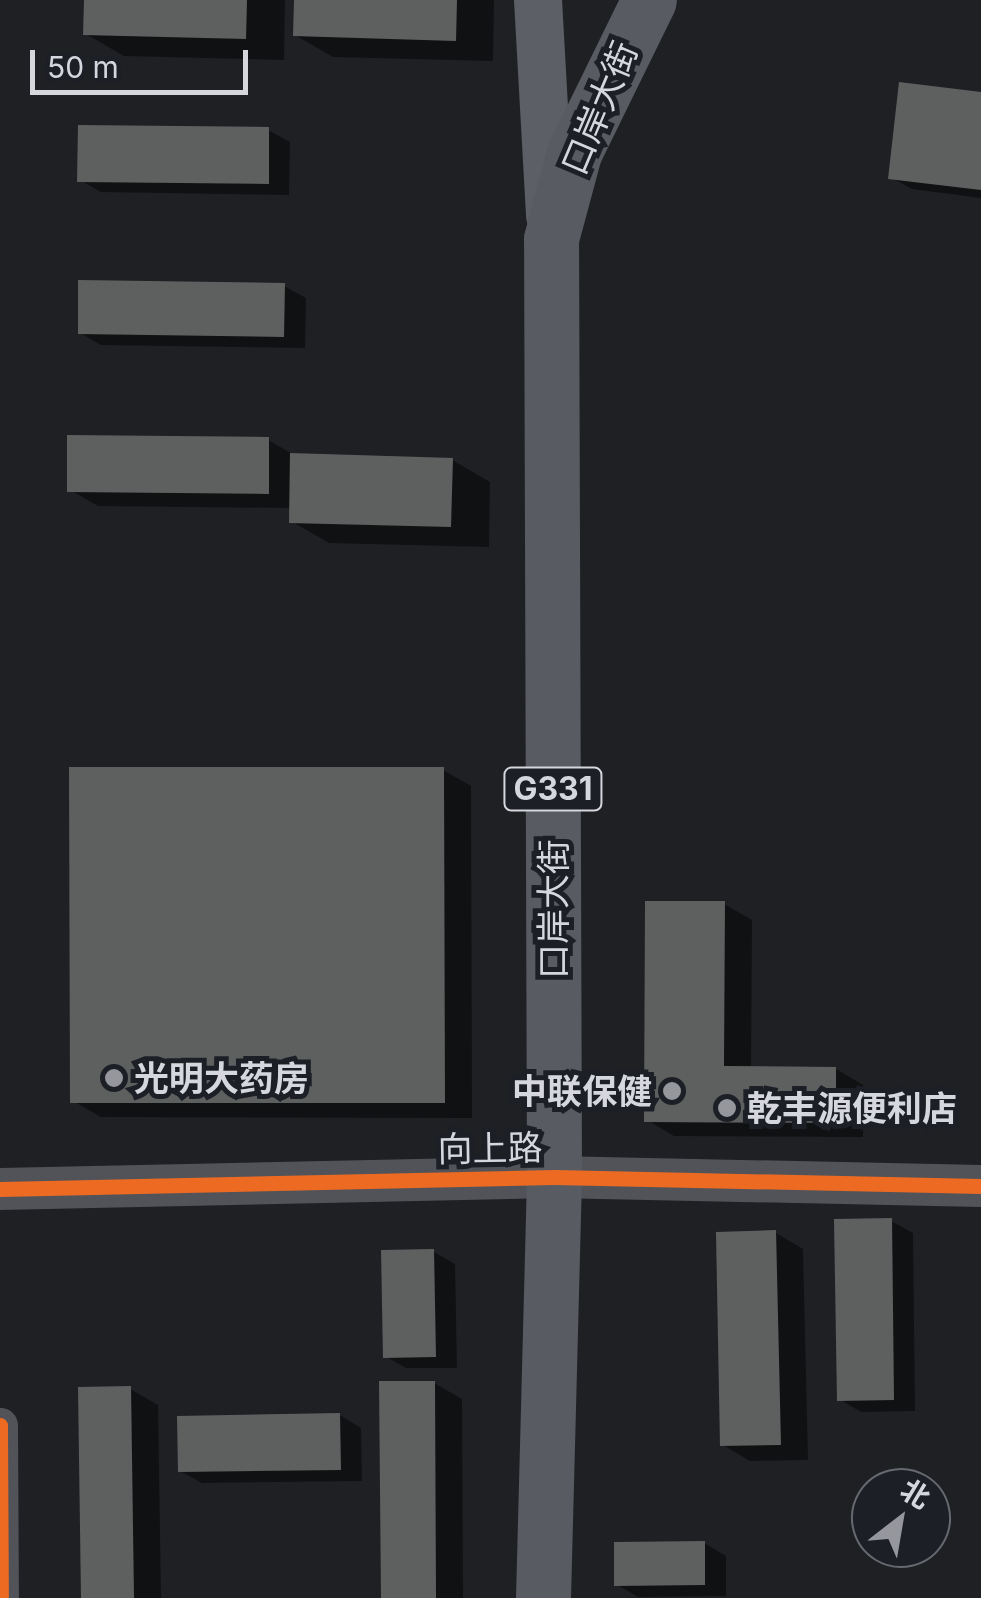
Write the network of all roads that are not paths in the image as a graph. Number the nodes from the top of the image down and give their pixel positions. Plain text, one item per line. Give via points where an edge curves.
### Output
1 (538, 0) edge
2 (649, 0) edge
3 (551, 239) junction
4 (554, 1177) junction
5 (981, 1186) edge
6 (0, 1189) edge
7 (0, 1425) edge
8 (1, 1598) edge
9 (542, 1598) edge

1 - 3 main road
2 - 3 highway, 口岸大街 / G331 via 574,153
3 - 4 highway, 口岸大街 / G331
4 - 5 street, 向上路
4 - 6 street, 向上路
4 - 9 highway, 口岸大街 / G331
7 - 8 street

